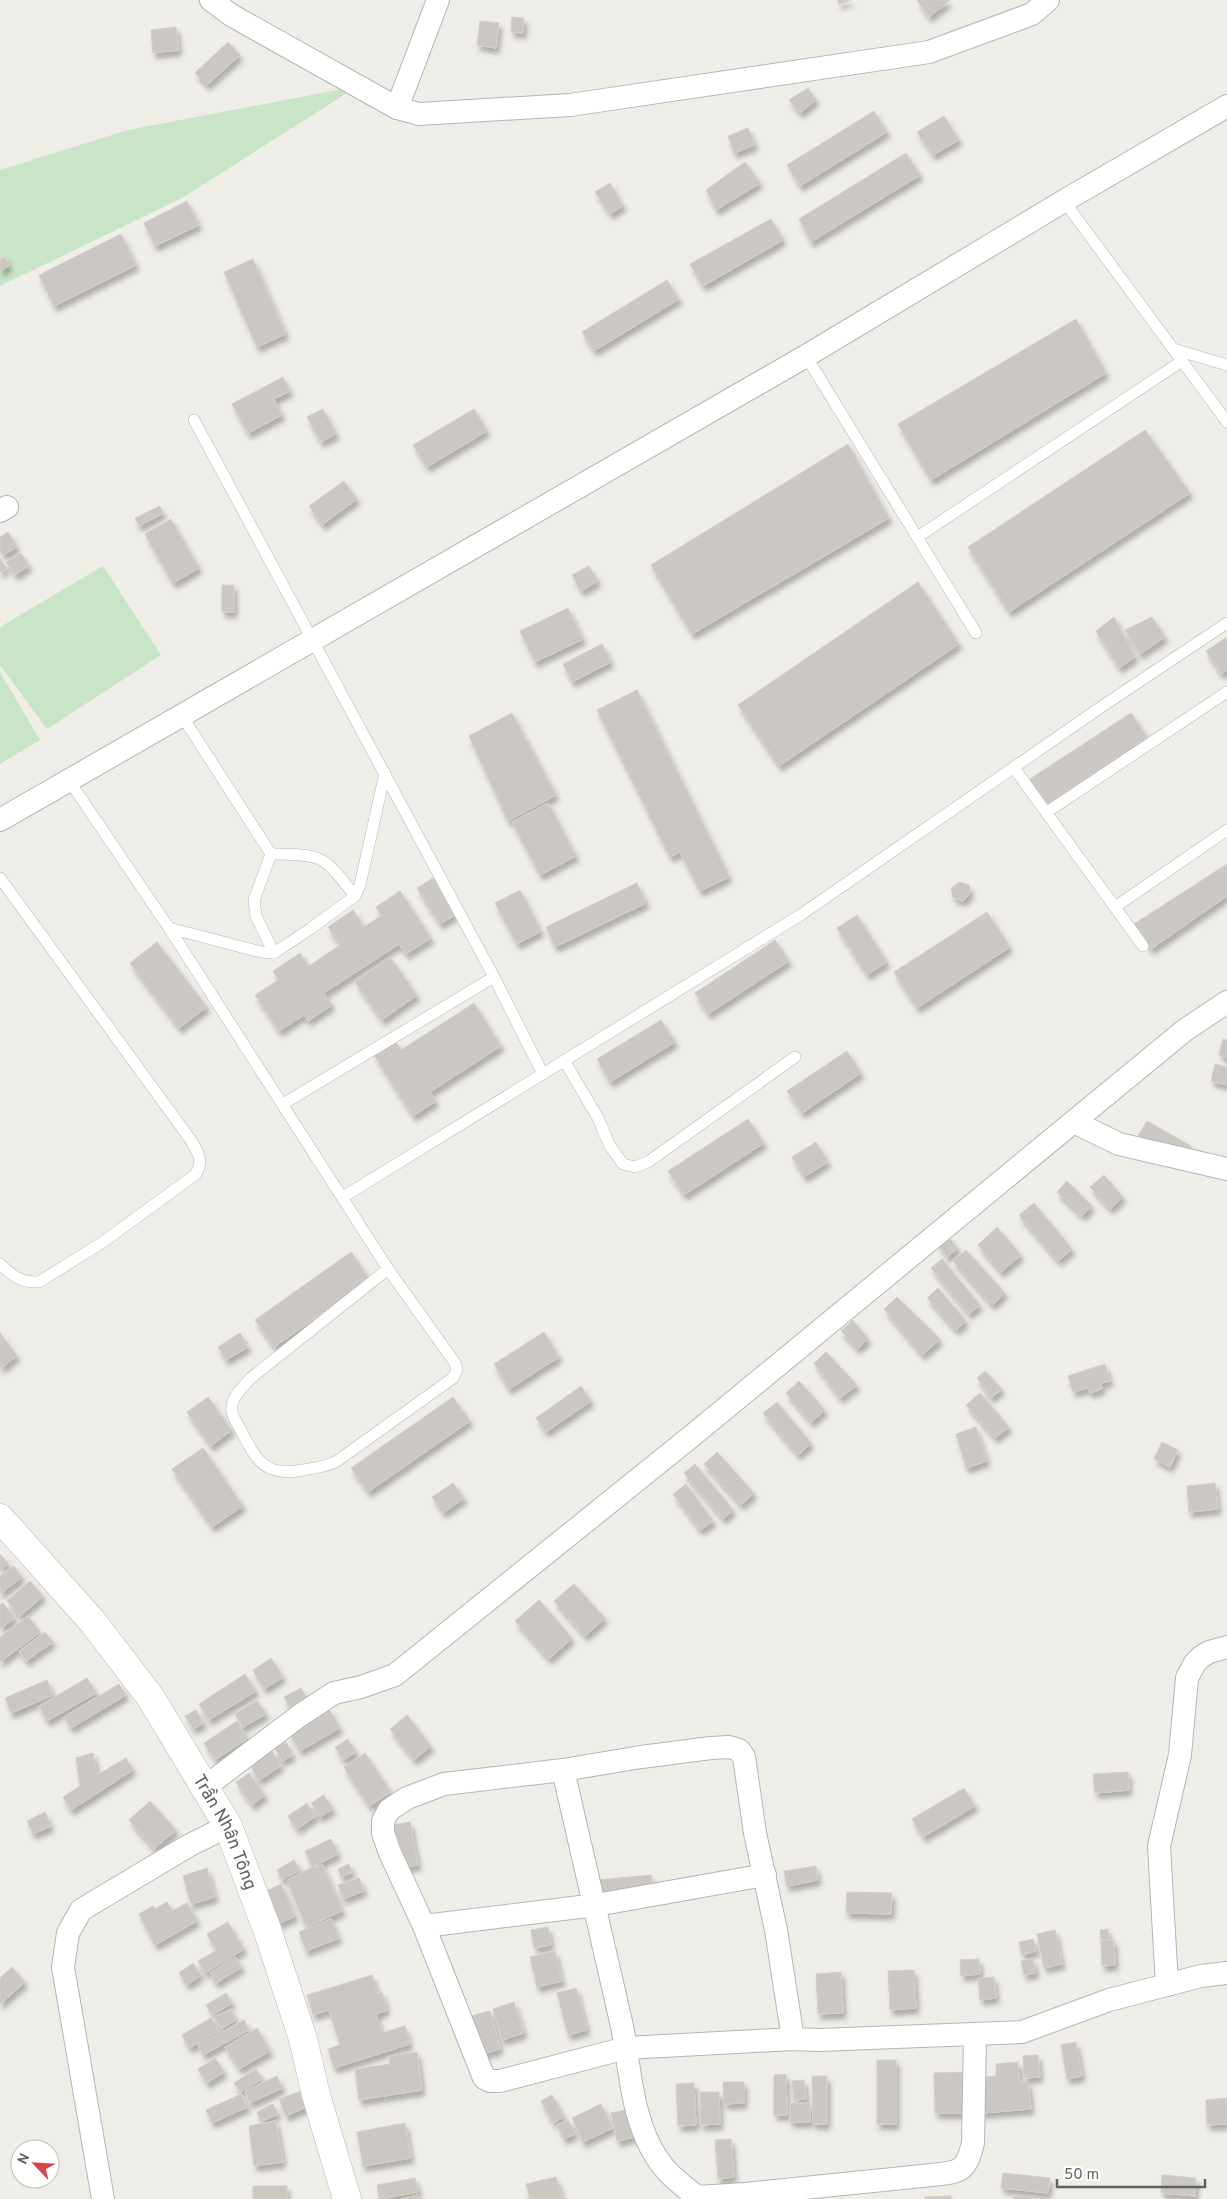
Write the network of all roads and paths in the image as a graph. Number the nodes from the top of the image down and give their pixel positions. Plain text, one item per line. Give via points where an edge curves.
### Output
1 (211, 0) edge
2 (438, 0) edge
3 (1048, 0) edge
4 (1227, 106) edge
5 (397, 108) junction
6 (1064, 201) junction
7 (1173, 349) junction
8 (806, 356) junction
9 (1182, 361) junction
10 (1227, 365) edge
11 (194, 420) dead end
12 (1227, 422) edge
13 (918, 536) junction
14 (1227, 623) edge
15 (976, 633) dead end
16 (313, 640) junction
17 (1227, 692) edge
18 (182, 716) junction
19 (1014, 768) junction
20 (385, 773) junction
21 (68, 779) junction
22 (1047, 812) junction
23 (0, 820) edge
24 (1227, 830) edge
25 (271, 854) junction
26 (0, 878) edge
27 (5, 896) edge
28 (355, 896) junction
29 (1115, 907) junction
30 (169, 928) junction
31 (1143, 946) dead end
32 (274, 953) junction
33 (494, 977) junction
34 (1227, 1002) edge
35 (795, 1057) dead end
36 (565, 1062) junction
37 (543, 1074) junction
38 (283, 1104) junction
39 (1074, 1122) junction
40 (1227, 1170) edge
41 (343, 1198) junction
42 (0, 1264) edge
43 (388, 1269) junction
44 (0, 1518) edge
45 (1227, 1647) edge
46 (563, 1770) junction
47 (205, 1787) junction
48 (228, 1826) junction
49 (765, 1875) junction
50 (596, 1905) junction
51 (424, 1926) junction
52 (1227, 1973) edge
53 (1167, 1985) junction
54 (976, 2034) junction
55 (793, 2039) junction
56 (626, 2048) junction
57 (103, 2199) edge
58 (347, 2199) edge

1 - 5 street via 231,15
2 - 5 street
3 - 5 street via 1032,14 929,52 570,105 419,114
4 - 6 street
6 - 7 lane
6 - 8 street
7 - 9 lane
7 - 10 lane
8 - 13 lane
8 - 16 street
9 - 12 lane
9 - 13 lane
11 - 16 lane
13 - 15 lane
14 - 19 lane
16 - 18 street
16 - 20 lane
17 - 22 lane
18 - 21 street
18 - 25 lane
19 - 22 lane
19 - 36 lane via 799,916
20 - 28 lane
20 - 33 lane
21 - 23 street
21 - 30 lane
22 - 29 lane
24 - 29 lane
25 - 28 lane via 308,855 322,859
25 - 32 lane via 254,900 256,916
26 - 27 lane
27 - 42 lane via 190,1139 200,1156 201,1165 196,1174 103,1242 39,1282 17,1279
28 - 32 lane
29 - 31 lane
30 - 32 lane
30 - 38 lane
33 - 37 lane
33 - 38 lane
34 - 39 street via 1184,1030
35 - 36 lane via 648,1162 635,1167 623,1164 610,1146 598,1118
36 - 37 lane
37 - 41 lane
38 - 41 lane
39 - 40 street via 1120,1144
39 - 47 street via 395,1675 334,1693
41 - 43 lane
43 - 43 lane via 455,1363 453,1378 328,1466 288,1473 274,1472 261,1463 234,1418 231,1411 233,1401 251,1378
44 - 47 street, Trần Nhân Tông via 92,1622 150,1698
45 - 53 street via 1201,1657 1187,1678 1180,1755 1159,1846
46 - 49 street via 702,1749 729,1747 739,1750 744,1757
46 - 50 street
46 - 51 street via 444,1784 407,1798 389,1810 383,1821 383,1833
47 - 48 street, Trần Nhân Tông
48 - 57 street via 81,1910 68,1933 63,1967
48 - 58 street, Trần Nhân Tông via 268,1932
49 - 50 street
49 - 55 street
50 - 51 street
50 - 56 street
51 - 56 street via 484,2078 500,2081
52 - 53 street
53 - 54 street via 1109,2000 1022,2032
54 - 55 street
54 - 56 street via 973,2143 969,2159 961,2170 948,2174 697,2197 667,2174 641,2128 629,2080
55 - 56 street

